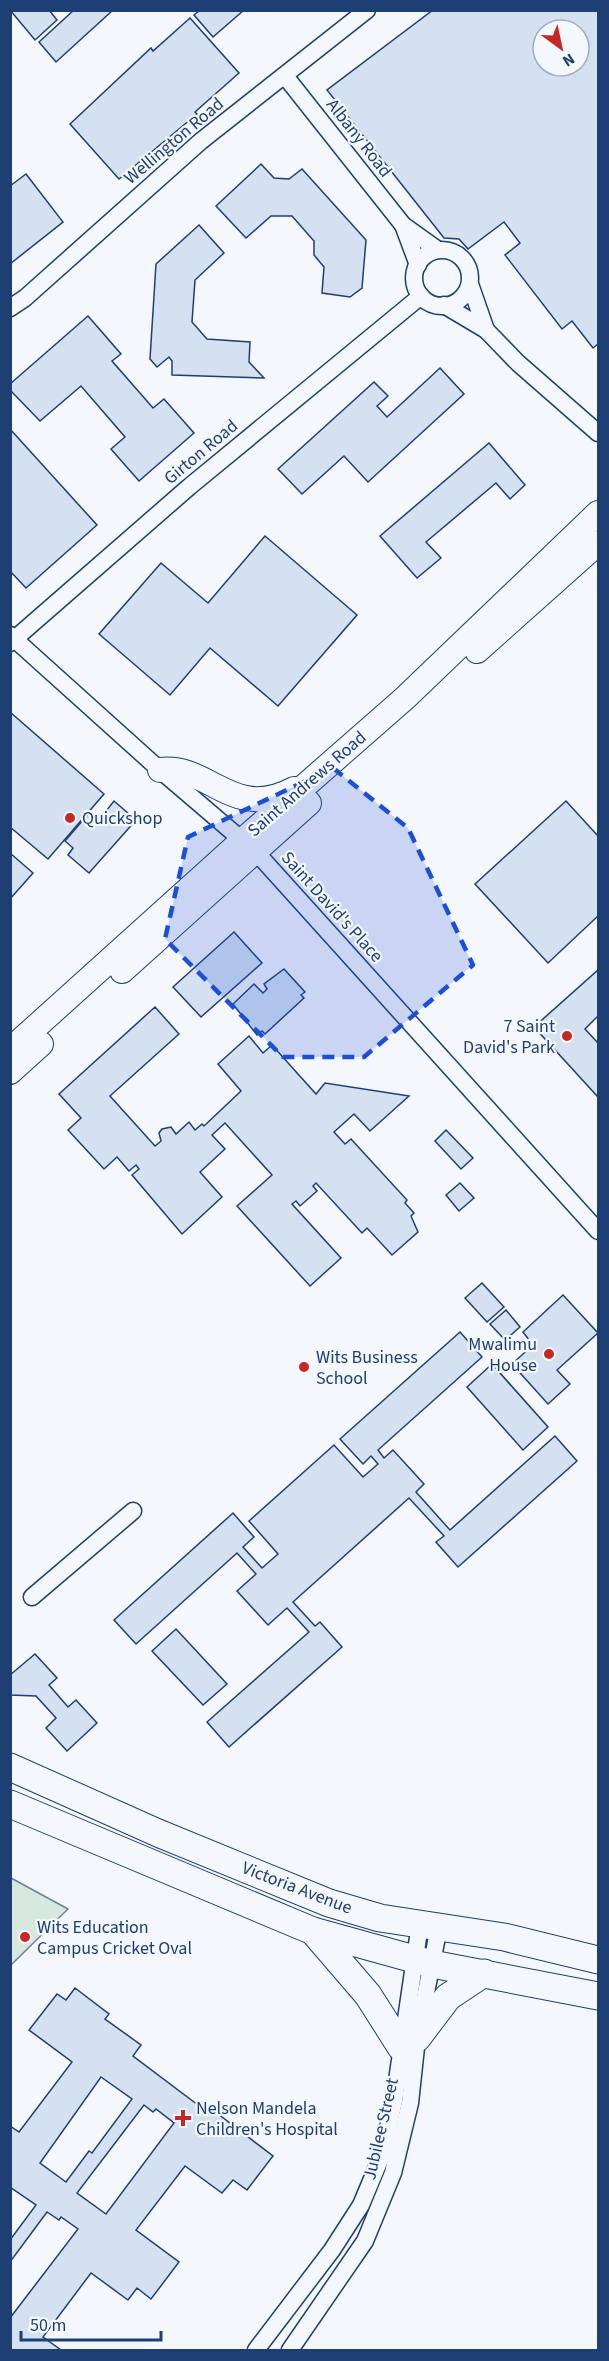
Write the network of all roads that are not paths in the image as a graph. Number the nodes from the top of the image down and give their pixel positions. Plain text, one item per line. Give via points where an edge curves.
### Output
1 (367, 10) edge
2 (285, 76) junction
3 (403, 225) junction
4 (438, 250) junction
5 (418, 265) junction
6 (470, 284) junction
7 (421, 296) junction
8 (444, 305) junction
9 (10, 308) edge
10 (486, 330) junction
11 (598, 433) edge
12 (598, 513) edge
13 (598, 543) edge
14 (12, 639) edge
15 (160, 770) junction
16 (310, 781) junction
17 (249, 846) junction
18 (10, 1050) edge
19 (10, 1072) edge
20 (598, 1231) edge
21 (133, 1510) dead end
22 (32, 1597) dead end
23 (10, 1767) edge
24 (10, 1804) edge
25 (430, 1925) junction
26 (313, 1931) junction
27 (598, 1960) edge
28 (424, 1962) junction
29 (484, 1972) junction
30 (598, 1996) edge
31 (409, 2042) junction
32 (402, 2102) junction
33 (256, 2350) edge
34 (290, 2350) edge

1 - 2 street, Wellington Road
2 - 3 street, Albany Road
2 - 9 street, Wellington Road via 201,141
3 - 4 street, Albany Road
3 - 5 street, Albany Road
4 - 5 street
4 - 6 street via 456,253 463,259
5 - 7 street via 415,281
6 - 8 street via 460,298
6 - 10 street
7 - 8 street
7 - 14 street, Girton Road
8 - 10 street
10 - 11 street
12 - 16 main road, Saint Andrews Road via 405,698
13 - 17 main road, Saint Andrews Road
14 - 15 street, Saint David's Place
15 - 16 main road via 174,770 239,797 261,800
15 - 17 street, Saint David's Place
16 - 17 main road, Saint Andrews Road
17 - 18 main road, Saint Andrews Road
17 - 19 main road, Saint Andrews Road
17 - 20 street, Saint David's Place
21 - 22 street
23 - 25 main road, Victoria Avenue via 294,1890 380,1918
24 - 26 main road, Victoria Avenue
25 - 27 main road, Victoria Avenue via 504,1937
25 - 28 street, Jubilee Street
26 - 28 main road, Victoria Avenue
26 - 31 main road
28 - 29 main road, Victoria Avenue
28 - 31 street, Jubilee Street
29 - 30 main road, Victoria Avenue
29 - 31 main road via 448,1996
31 - 32 street, Jubilee Street
32 - 33 street, Jubilee Street via 361,2205
32 - 34 street, Jubilee Street via 393,2173 365,2241

